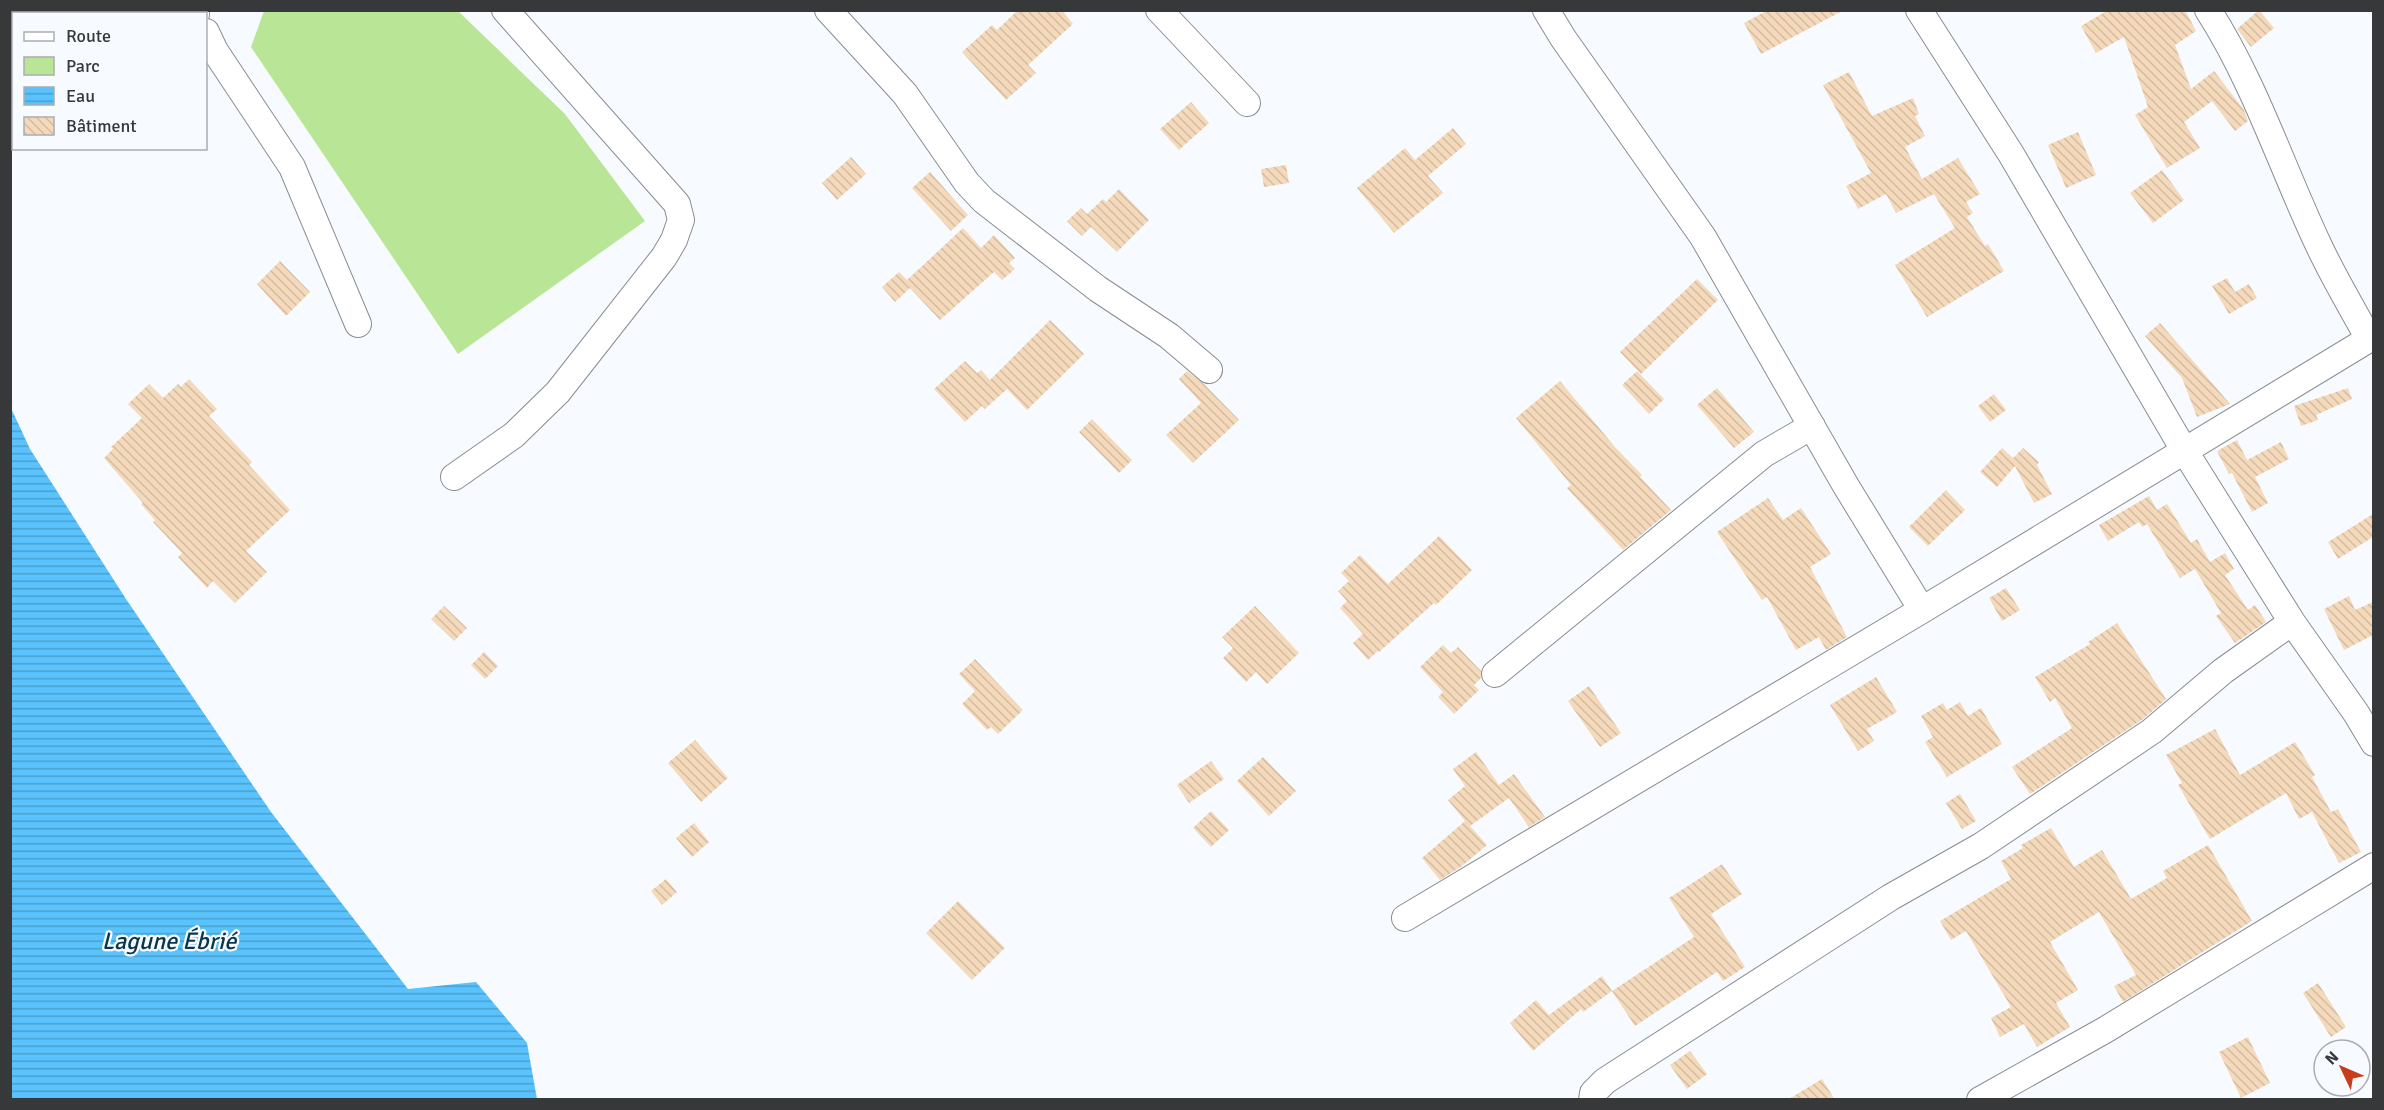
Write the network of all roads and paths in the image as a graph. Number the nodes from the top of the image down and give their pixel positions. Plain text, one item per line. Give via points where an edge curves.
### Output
1 (505, 10) edge
2 (828, 10) edge
3 (1159, 10) edge
4 (1546, 10) edge
5 (1919, 10) edge
6 (2208, 10) edge
7 (207, 34) edge
8 (1247, 103) dead end
9 (358, 324) dead end
10 (2371, 338) edge
11 (1209, 369) dead end
12 (1812, 426) junction
13 (2184, 450) junction
14 (454, 477) dead end
15 (1922, 610) junction
16 (2292, 622) junction
17 (1495, 674) dead end
18 (2373, 743) edge
19 (2373, 866) edge
20 (1406, 918) dead end
21 (1592, 1100) edge
22 (1980, 1100) edge

1 - 14 street via 676,204 681,220 664,257 558,392 514,435
2 - 11 street via 905,94 984,201
3 - 8 street
4 - 12 street via 1703,237
5 - 13 street via 2011,154
6 - 10 street via 2258,106 2319,247
7 - 9 street via 292,166
10 - 13 street
12 - 15 street
12 - 17 street via 1756,460
13 - 15 street
13 - 16 street
15 - 20 street
16 - 18 street
16 - 21 street via 2223,671 2152,731 1981,846 1892,897 1605,1081 1593,1093
19 - 22 street via 2104,1030

